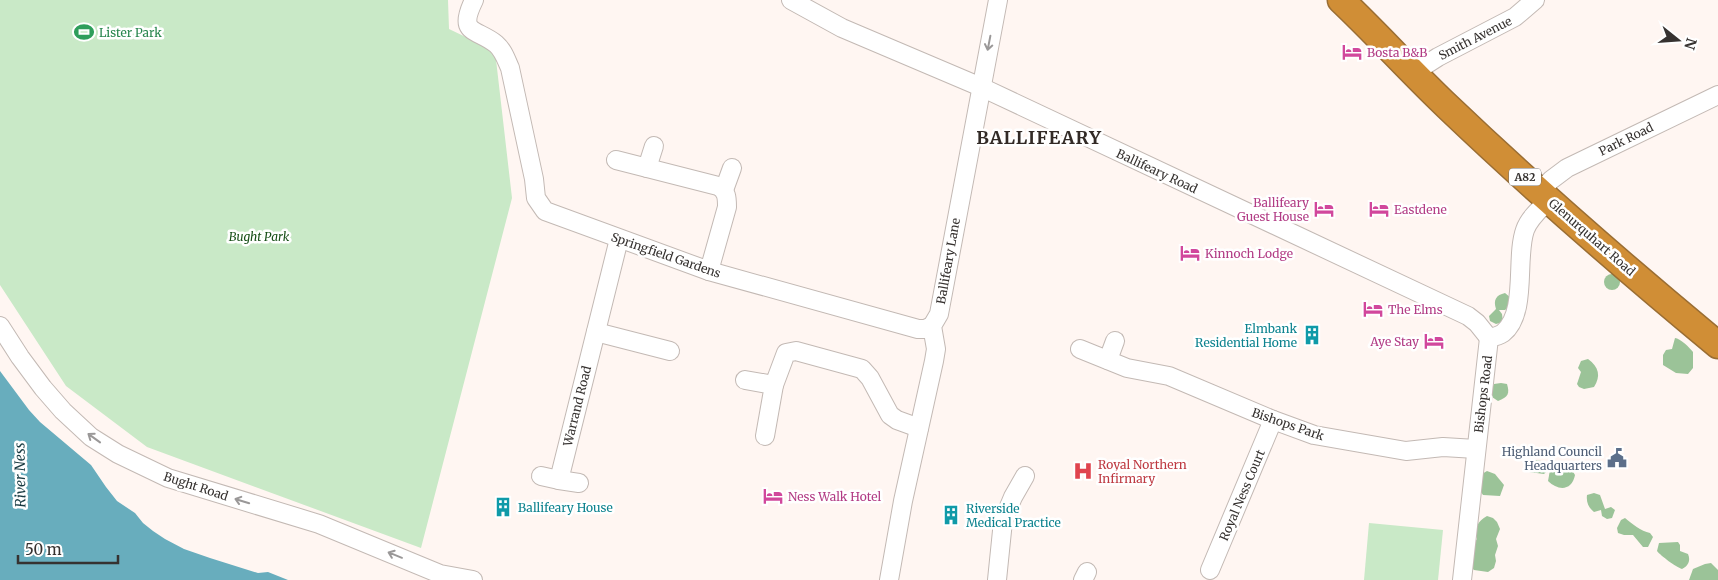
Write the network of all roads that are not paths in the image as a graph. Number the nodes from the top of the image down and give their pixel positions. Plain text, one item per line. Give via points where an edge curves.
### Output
1 (474, 0) edge
2 (791, 0) edge
3 (998, 0) edge
4 (1341, 0) edge
5 (1535, 0) edge
6 (1413, 73) junction
7 (980, 87) junction
8 (1718, 95) edge
9 (654, 146) dead end
10 (616, 160) dead end
11 (647, 168) junction
12 (732, 168) dead end
13 (724, 190) junction
14 (1544, 195) junction
15 (619, 239) junction
16 (709, 271) junction
17 (0, 326) edge
18 (932, 326) junction
19 (596, 332) junction
20 (1489, 338) junction
21 (1115, 341) dead end
22 (1718, 345) edge
23 (1080, 349) dead end
24 (670, 351) dead end
25 (1108, 360) junction
26 (745, 380) dead end
27 (774, 385) junction
28 (1273, 420) junction
29 (919, 428) junction
30 (765, 436) dead end
31 (1476, 449) junction
32 (541, 476) dead end
33 (1025, 476) dead end
34 (559, 480) junction
35 (578, 483) dead end
36 (1210, 570) dead end
37 (473, 580) edge
38 (889, 580) edge
39 (998, 580) edge
40 (1462, 580) edge

1 - 15 street, Springfield Gardens via 469,11 470,28 500,47 510,68 539,204 545,212
2 - 7 street, Ballifeary Road via 842,28
3 -> 7 street, Ballifeary Lane
4 - 6 highway, Glenurquhart Road / A82
5 - 6 street, Smith Avenue via 1515,17 1438,56
6 - 14 highway, Glenurquhart Road / A82
7 - 18 street, Ballifeary Lane via 939,314
7 - 20 street, Ballifeary Road via 1468,316
8 - 14 street, Park Road via 1567,168 1551,180
9 - 11 street
10 - 11 street
11 - 13 street
12 - 13 street
13 - 16 street via 727,207
14 - 20 street, Bishops Road via 1522,242 1513,322 1502,334
14 - 22 highway, Glenurquhart Road / A82
15 - 16 street, Springfield Gardens
15 - 19 street, Warrand Road
16 - 18 street, Springfield Gardens via 918,329
37 -> 17 street, Bught Road via 440,574 319,524 168,478 118,454 91,437 63,411
18 - 29 street, Ballifeary Lane via 936,349
19 - 24 street
19 - 34 street, Warrand Road
20 - 31 street, Bishops Road
21 - 25 street
23 - 25 street, Bishops Park
25 - 28 street, Bishops Park via 1127,368 1169,376
26 - 27 street
27 - 29 street via 786,353 796,351 862,369 890,415
27 - 30 street
28 - 31 street, Bishops Park via 1314,436 1406,451 1443,447
28 - 36 street, Royal Ness Court
29 - 38 street, Ballifeary Lane
31 - 40 street, Bishops Road
32 - 34 street
33 - 39 street via 1003,521
34 - 35 street

